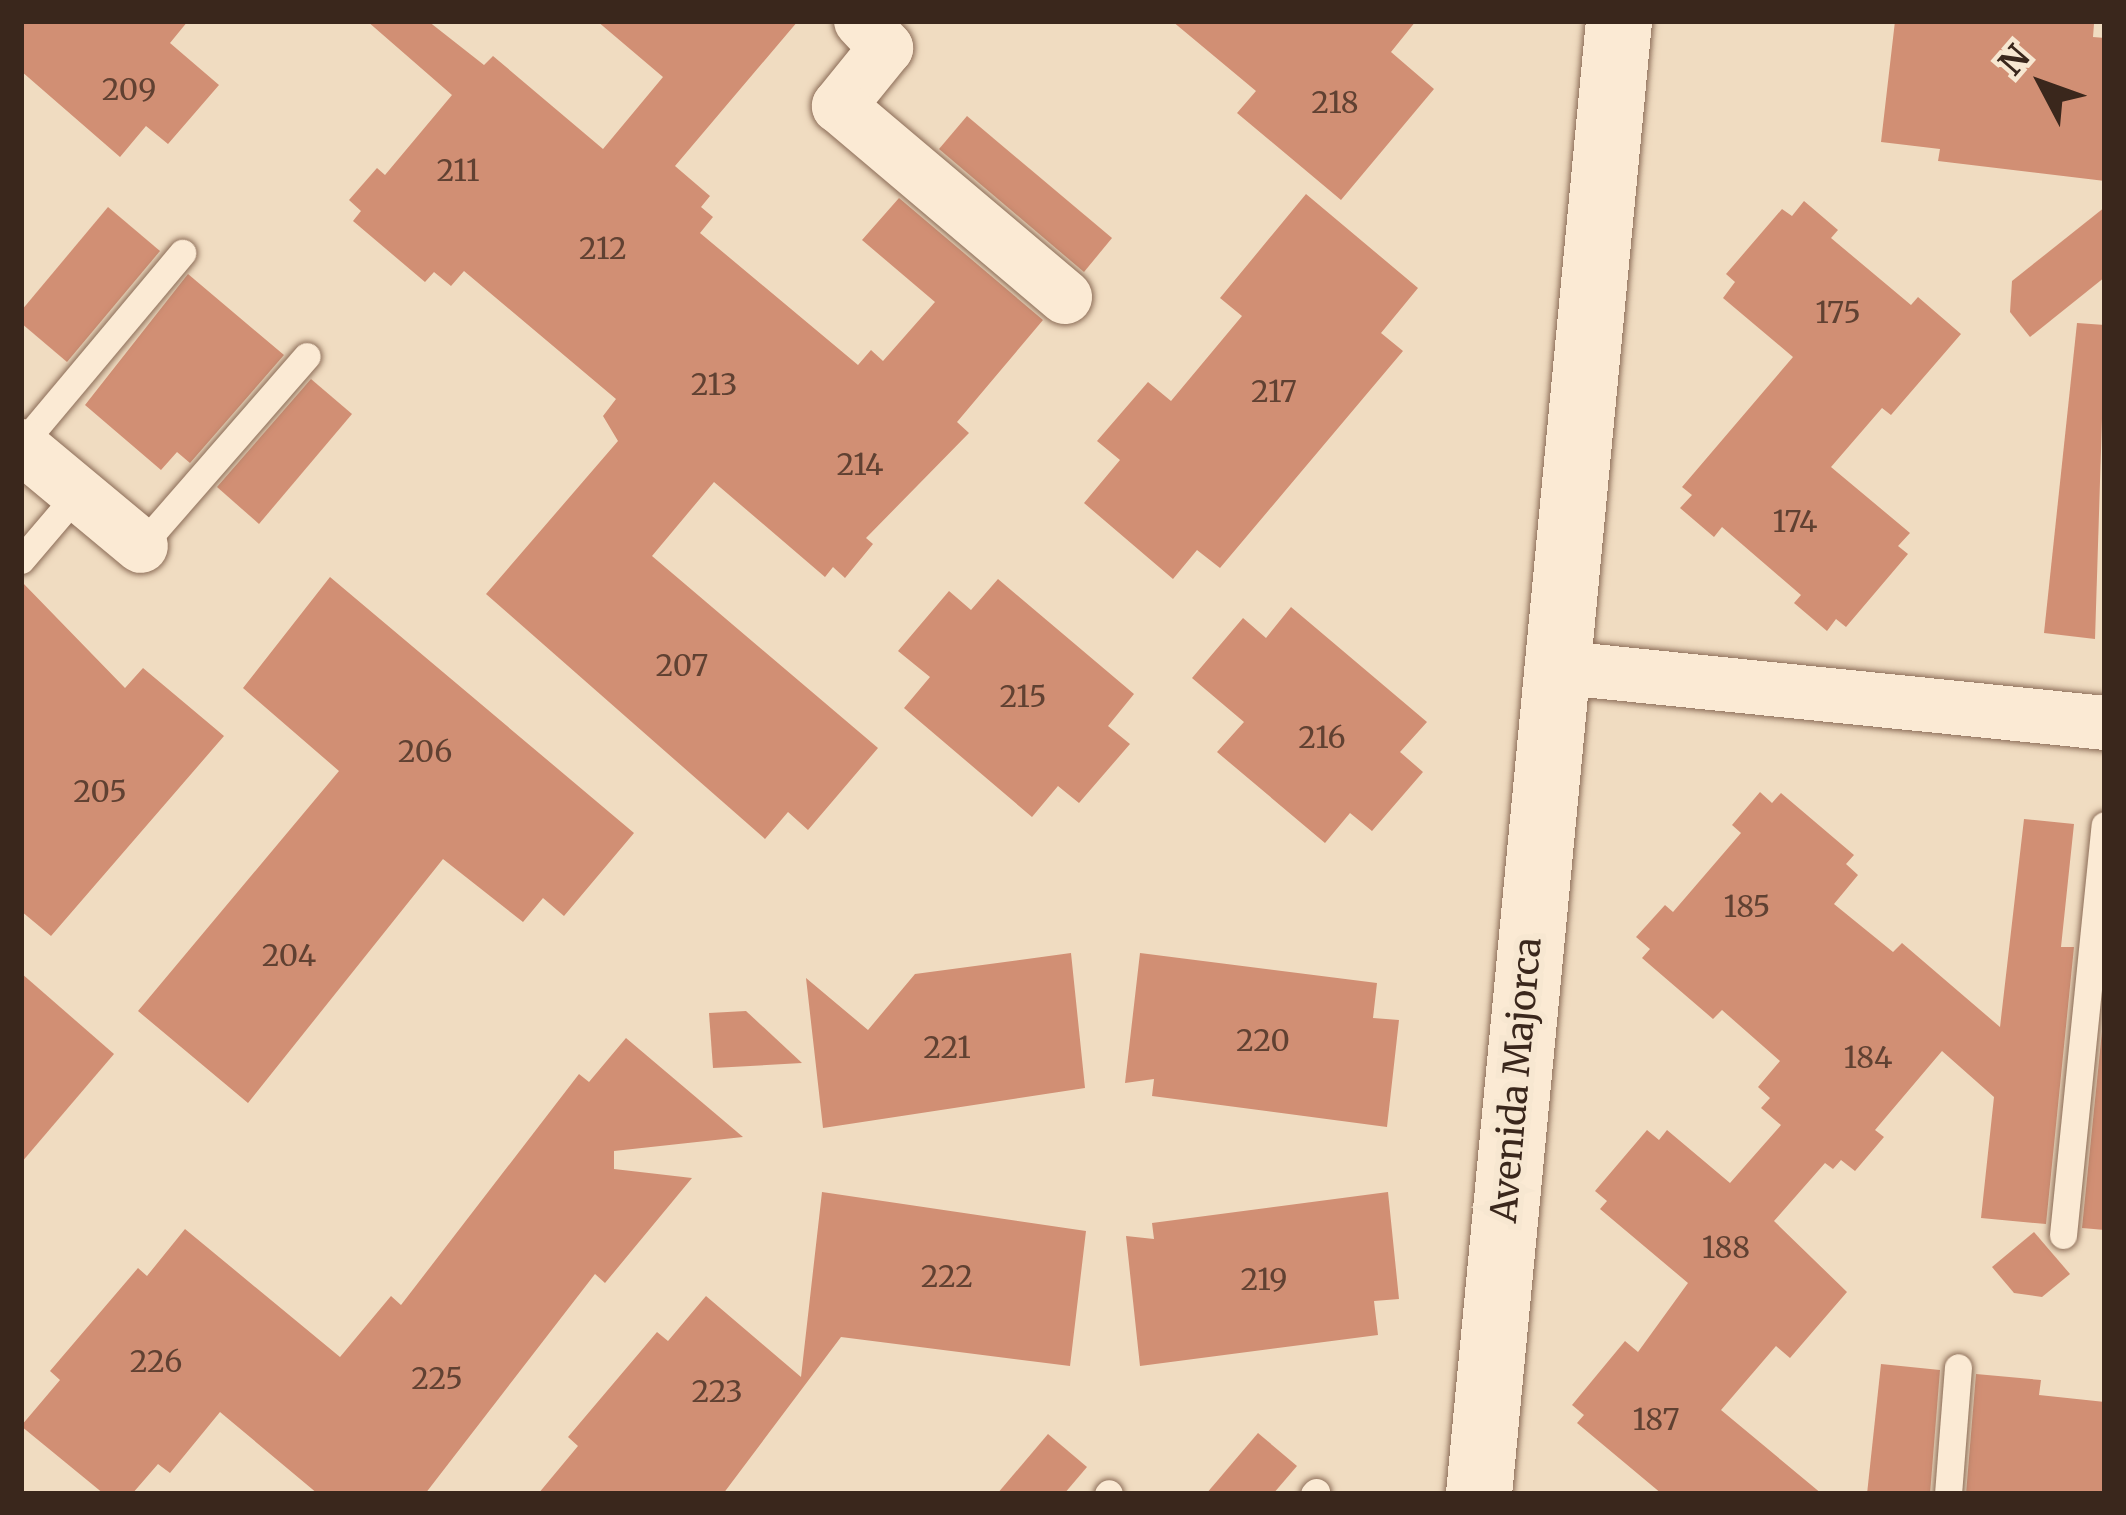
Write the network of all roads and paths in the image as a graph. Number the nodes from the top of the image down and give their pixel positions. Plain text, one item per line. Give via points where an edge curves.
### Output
1 (861, 21) edge
2 (1619, 21) edge
3 (182, 253) dead end
4 (1066, 297) dead end
5 (308, 356) dead end
6 (21, 446) edge
7 (78, 493) junction
8 (141, 546) joint
9 (21, 560) edge
10 (1554, 667) junction
11 (2105, 723) edge
12 (2105, 825) edge
13 (2063, 1235) dead end
14 (1958, 1367) dead end
15 (1479, 1494) edge
16 (1948, 1494) edge

1 - 4 street via 886,48 838,106
2 - 10 street, Avenida Majorca
3 - 6 lane
5 - 8 lane
6 - 7 street
7 - 8 street
7 - 9 lane
10 - 11 street
10 - 15 street, Avenida Majorca
12 - 13 lane
14 - 16 lane

